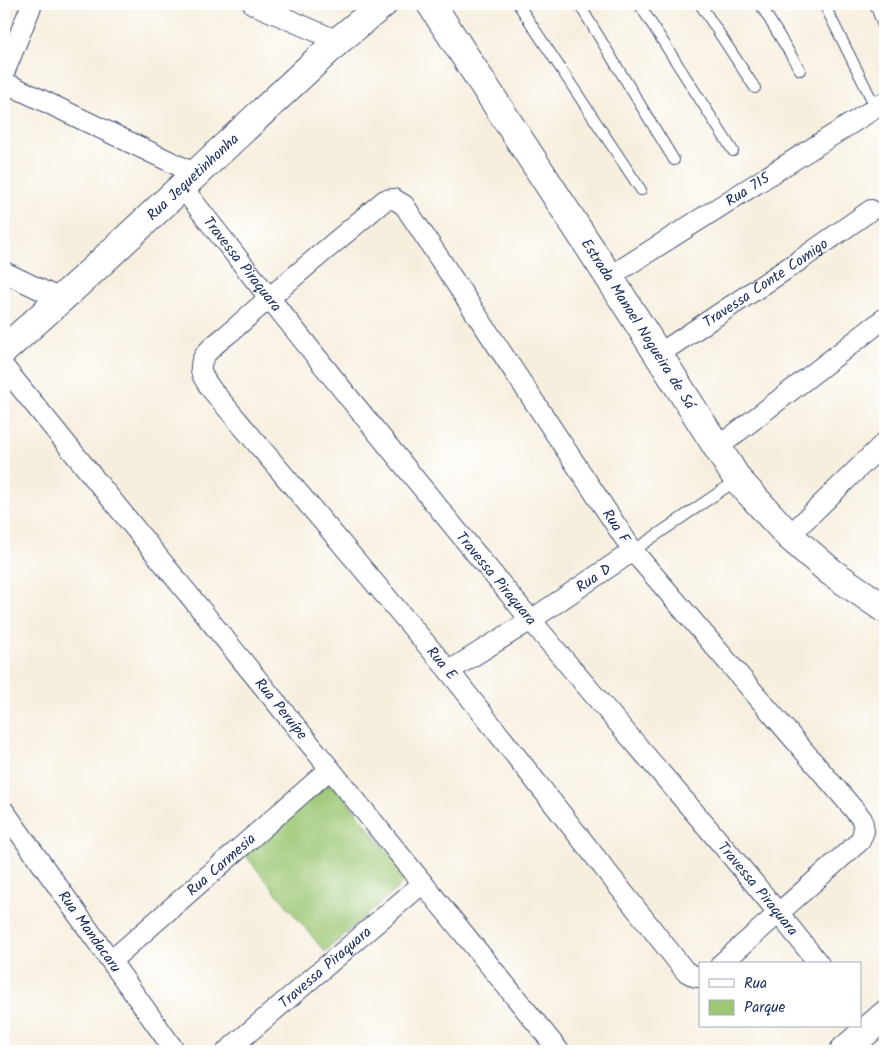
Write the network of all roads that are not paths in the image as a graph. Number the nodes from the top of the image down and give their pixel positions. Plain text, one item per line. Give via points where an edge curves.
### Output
1 (32, 4) edge
2 (253, 4) edge
3 (383, 4) edge
4 (431, 4) edge
5 (518, 4) edge
6 (579, 4) edge
7 (639, 4) edge
8 (700, 4) edge
9 (760, 4) edge
10 (824, 4) edge
11 (875, 4) edge
12 (885, 31) edge
13 (338, 42) junction
14 (800, 70) dead end
15 (4, 73) edge
16 (4, 82) edge
17 (755, 88) dead end
18 (880, 105) edge
19 (733, 151) dead end
20 (674, 160) dead end
21 (189, 180) junction
22 (641, 190) dead end
23 (871, 210) dead end
24 (4, 272) edge
25 (610, 277) junction
26 (268, 298) junction
27 (60, 299) junction
28 (885, 318) edge
29 (4, 350) edge
30 (658, 354) junction
31 (4, 367) edge
32 (885, 442) edge
33 (718, 447) junction
34 (738, 480) junction
35 (789, 536) junction
36 (633, 551) junction
37 (884, 607) edge
38 (531, 620) junction
39 (449, 671) junction
40 (330, 769) junction
41 (4, 811) edge
42 (423, 883) junction
43 (780, 913) junction
44 (112, 960) junction
45 (723, 962) edge
46 (817, 962) edge
47 (698, 976) edge
48 (872, 1020) edge
49 (175, 1051) edge
50 (227, 1051) edge
51 (559, 1051) edge
52 (844, 1051) edge

1 - 15 street
2 - 13 street
3 - 13 main road, Rua Jequetinhonha
4 - 25 main road, Estrada Manoel Nogueira de Sá
5 - 22 lane
6 - 20 lane
7 - 19 lane
8 - 17 lane
9 - 14 lane
10 - 18 lane
11 - 12 lane
13 - 21 main road, Rua Jequetinhonha
16 - 21 street
18 - 25 street, Rua 715
21 - 26 street, Travessa Piraquara
21 - 27 main road, Rua Jequetinhonha
23 - 30 street, Travessa Conte Comigo
24 - 27 street
25 - 30 main road, Estrada Manoel Nogueira de Sá
26 - 36 street, Rua F via 384,200 394,199 404,205
26 - 38 street, Travessa Piraquara
26 - 39 street, Rua E via 203,358 200,368 211,389
27 - 29 main road, Rua Jequetinhonha
28 - 33 street
30 - 33 main road, Estrada Manoel Nogueira de Sá
31 - 40 street, Rua Peruípe
32 - 35 street
33 - 34 main road, Estrada Manoel Nogueira de Sá
34 - 35 main road, Estrada Manoel Nogueira de Sá
34 - 36 lane, Rua D
35 - 37 main road, Estrada Manoel Nogueira de Sá via 831,572
36 - 38 street, Rua D
36 - 43 street, Rua F via 862,819 864,831 860,841
38 - 39 street, Rua D
38 - 43 street, Travessa Piraquara
39 - 47 street, Rua E via 685,971
40 - 42 street, Rua Peruípe
40 - 44 street, Rua Carmesia
41 - 44 street, Rua Mandacaru
42 - 50 street, Travessa Piraquara
42 - 51 street, Rua Peruípe
43 - 45 street
43 - 46 street, Travessa Piraquara
44 - 49 street, Rua Mandacaru
48 - 52 main road

